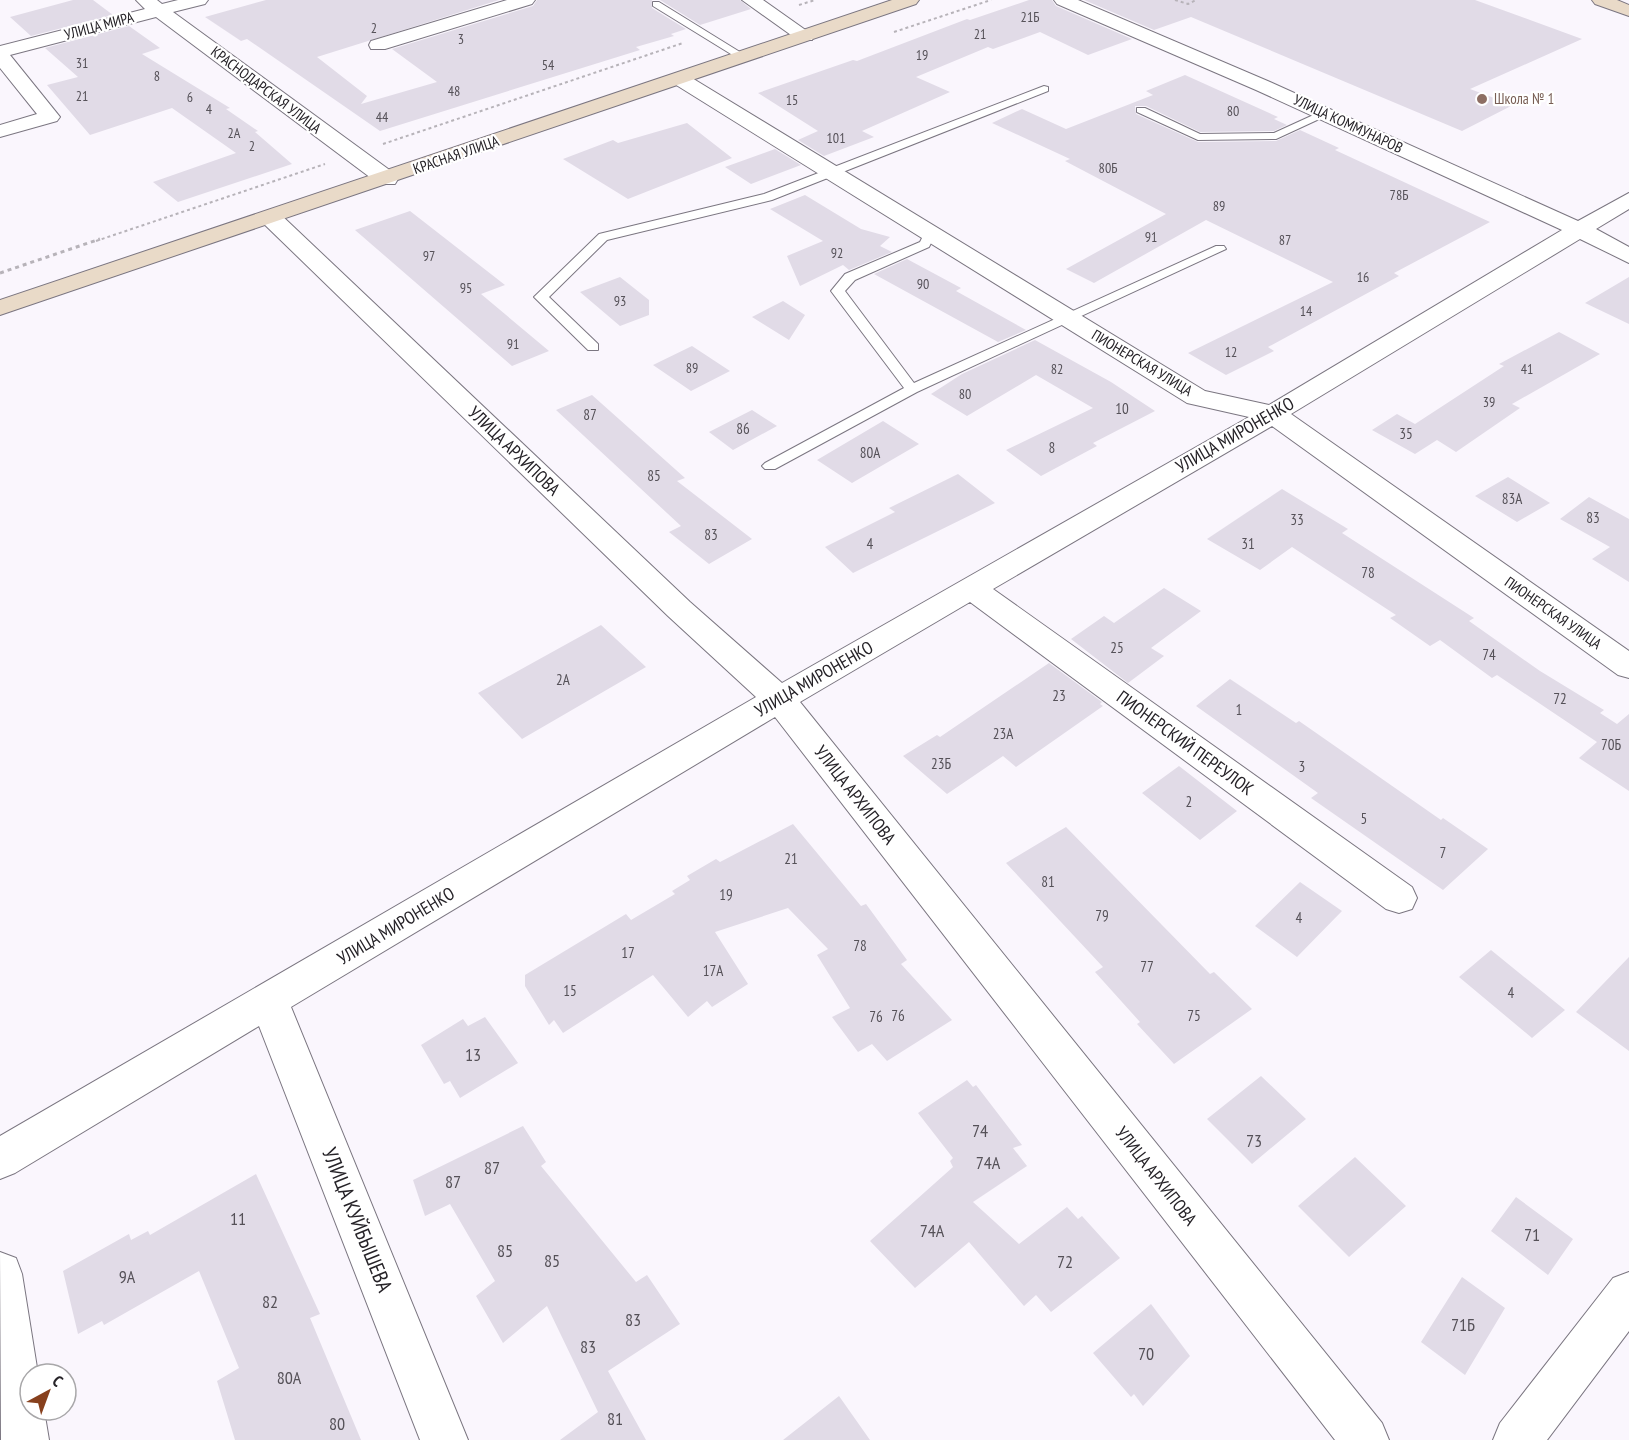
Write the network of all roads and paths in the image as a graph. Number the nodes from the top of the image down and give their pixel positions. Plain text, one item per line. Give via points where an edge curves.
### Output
1 (199, 0) edge
2 (526, 0) edge
3 (751, 0) edge
4 (815, 0) edge
5 (910, 0) edge
6 (1063, 0) edge
7 (1175, 0) edge
8 (1196, 0) edge
9 (1601, 0) edge
10 (656, 4) dead end
11 (153, 5) edge
12 (1629, 11) edge
13 (772, 14) junction
14 (706, 36) junction
15 (805, 36) junction
16 (378, 45) dead end
17 (0, 54) edge
18 (743, 57) junction
19 (680, 79) junction
20 (1044, 89) dead end
21 (1141, 110) dead end
22 (1324, 114) junction
23 (0, 131) edge
24 (353, 155) junction
25 (827, 172) junction
26 (387, 178) junction
27 (1629, 200) edge
28 (271, 218) junction
29 (1578, 229) junction
30 (930, 233) junction
31 (1220, 249) dead end
32 (1629, 256) edge
33 (0, 273) edge
34 (0, 308) edge
35 (1068, 318) junction
36 (592, 347) dead end
37 (912, 389) junction
38 (1273, 414) junction
39 (770, 466) dead end
40 (971, 588) junction
41 (1629, 668) edge
42 (779, 699) junction
43 (1399, 898) dead end
44 (269, 1001) junction
45 (0, 1159) edge
46 (0, 1274) edge
47 (1629, 1294) edge
48 (25, 1440) edge
49 (444, 1440) edge
50 (1365, 1440) edge
51 (1517, 1440) edge

1 - 11 street, УЛИЦА МИРА
2 - 16 street
3 - 13 street
4 - 13 path
5 - 15 main road, КРАСНАЯ УЛИЦА
6 - 22 street, УЛИЦА КОММУНАРОВ
7 - 8 path via 1188,4
9 - 12 main road
10 - 14 lane
11 - 17 street, УЛИЦА МИРА
11 - 24 street, КРАСНОДАРСКАЯ УЛИЦА
13 - 15 street
14 - 18 lane
14 - 24 path
15 - 18 main road, КРАСНАЯ УЛИЦА
17 - 23 street via 50,117
18 - 19 main road, КРАСНАЯ УЛИЦА
19 - 25 street, ПИОНЕРСКАЯ УЛИЦА
19 - 26 main road, КРАСНАЯ УЛИЦА
20 - 25 lane
21 - 22 lane via 1198,137 1276,136
22 - 29 street, УЛИЦА КОММУНАРОВ
24 - 26 street, КРАСНОДАРСКАЯ УЛИЦА
24 - 33 path
25 - 30 street, ПИОНЕРСКАЯ УЛИЦА
25 - 36 lane via 768,197 603,237 541,297
26 - 28 main road, КРАСНАЯ УЛИЦА
27 - 29 street, УЛИЦА МИРОНЕНКО
28 - 34 main road, КРАСНАЯ УЛИЦА
28 - 42 street, УЛИЦА АРХИПОВА via 679,609
29 - 32 street, УЛИЦА КОММУНАРОВ
29 - 38 street, УЛИЦА МИРОНЕНКО
30 - 35 street, ПИОНЕРСКАЯ УЛИЦА
30 - 37 lane via 925,244 850,277 838,291
31 - 35 lane
35 - 37 lane
35 - 38 street, ПИОНЕРСКАЯ УЛИЦА via 1196,397
37 - 39 lane
38 - 40 street, УЛИЦА МИРОНЕНКО
38 - 41 street, ПИОНЕРСКАЯ УЛИЦА
40 - 42 street, УЛИЦА МИРОНЕНКО
40 - 43 street, ПИОНЕРСКИЙ ПЕРЕУЛОК
42 - 44 street, УЛИЦА МИРОНЕНКО
42 - 50 street, УЛИЦА АРХИПОВА
44 - 45 street, УЛИЦА МИРОНЕНКО
44 - 49 street, УЛИЦА КУЙБЫШЕВА
46 - 48 street
47 - 51 street

